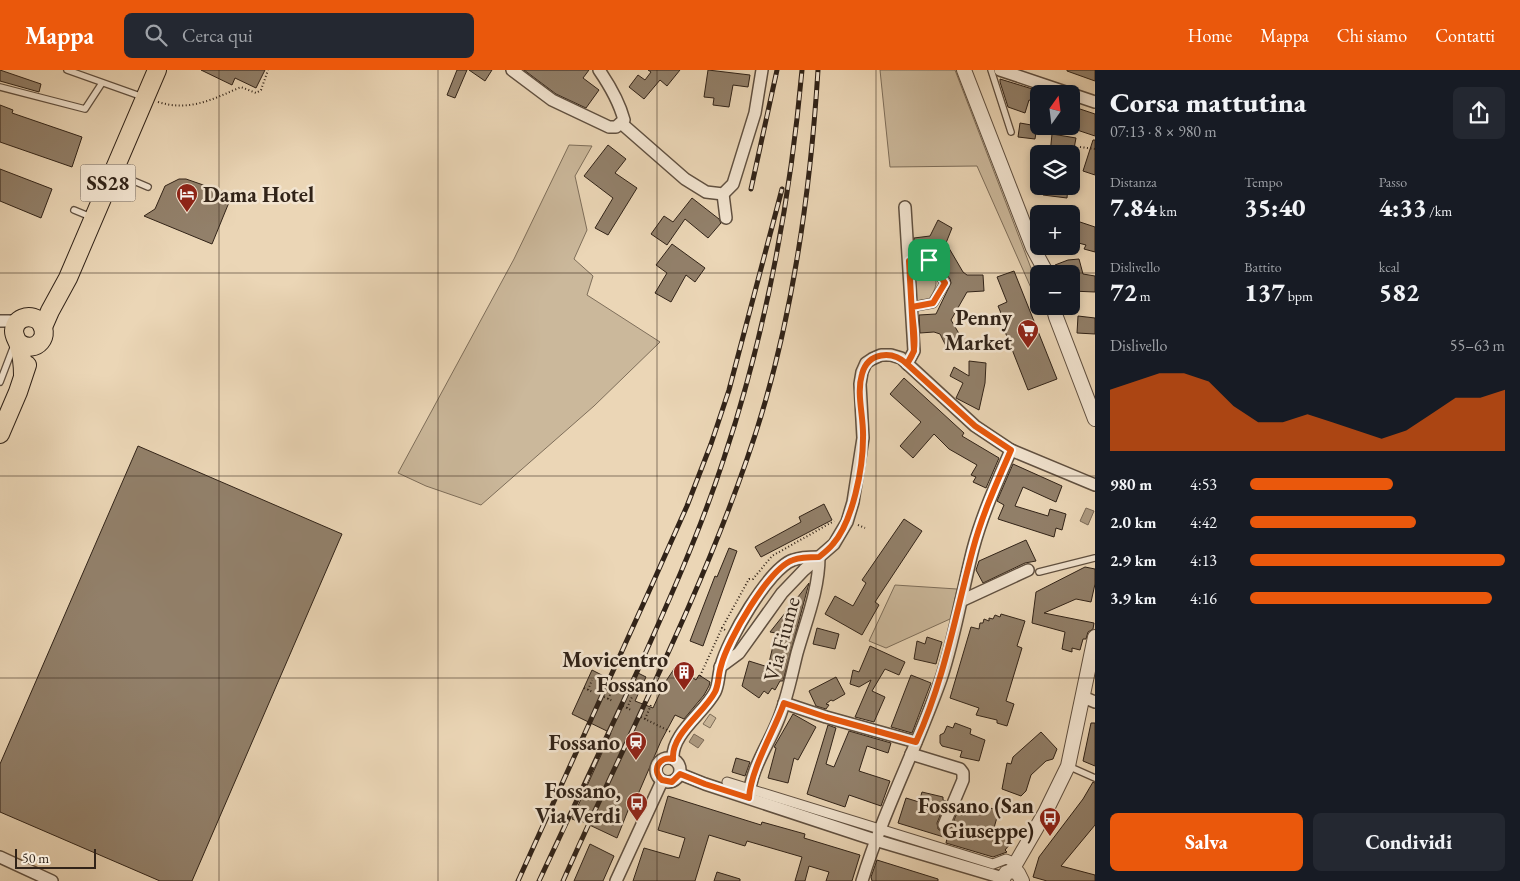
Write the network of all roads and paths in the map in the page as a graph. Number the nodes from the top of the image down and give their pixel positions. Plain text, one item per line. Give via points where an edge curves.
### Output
1 (67, 70) edge
2 (157, 70) edge
3 (268, 70) edge
4 (512, 70) edge
5 (599, 70) edge
6 (762, 70) edge
7 (964, 70) edge
8 (991, 70) edge
9 (1000, 70) edge
10 (102, 83) junction
11 (0, 87) edge
12 (145, 98) junction
13 (1095, 102) edge
14 (618, 125) junction
15 (1011, 132) dead end
16 (1080, 147) dead end
17 (1095, 149) edge
18 (113, 172) junction
19 (148, 187) dead end
20 (723, 194) junction
21 (905, 207) dead end
22 (74, 210) dead end
23 (93, 218) junction
24 (726, 218) dead end
25 (909, 261) junction
26 (1042, 265) edge
27 (912, 307) junction
28 (1055, 315) edge
29 (0, 321) edge
30 (0, 326) edge
31 (24, 330) junction
32 (907, 364) junction
33 (23, 375) junction
34 (0, 382) edge
35 (1095, 419) edge
36 (0, 434) edge
37 (1011, 450) junction
38 (1095, 485) edge
39 (819, 557) junction
40 (1095, 558) edge
41 (1033, 571) joint
42 (960, 601) junction
43 (722, 628) dead end
44 (1095, 637) edge
45 (720, 667) junction
46 (700, 676) dead end
47 (592, 680) dead end
48 (584, 688) dead end
49 (613, 689) dead end
50 (588, 690) junction
51 (593, 692) dead end
52 (632, 697) dead end
53 (604, 698) dead end
54 (608, 699) junction
55 (1089, 699) edge
56 (613, 701) dead end
57 (784, 703) junction
58 (651, 705) dead end
59 (623, 706) dead end
60 (627, 708) junction
61 (631, 710) dead end
62 (641, 717) dead end
63 (645, 720) junction
64 (680, 737) junction
65 (916, 742) junction
66 (911, 754) junction
67 (673, 759) junction
68 (1068, 766) junction
69 (680, 774) junction
70 (1095, 778) edge
71 (662, 780) junction
72 (727, 782) dead end
73 (749, 792) junction
74 (944, 825) dead end
75 (880, 828) junction
76 (875, 840) junction
77 (1, 860) edge
78 (1011, 875) edge
79 (52, 881) edge
80 (616, 881) edge
81 (862, 881) edge

1 - 10 lane
2 - 12 main road, SS28
3 - 12 path via 261,90 256,92 241,86 199,104 165,104
4 - 14 street via 552,100 608,127
5 - 14 street via 621,108 624,120
6 - 20 street via 755,113 733,184
7 - 26 street
8 - 15 lane
9 - 13 street
10 - 11 lane via 84,109
10 - 12 lane
12 - 18 main road, SS28
14 - 20 street via 685,179 706,192
16 - 17 path
18 - 19 lane
18 - 23 main road, SS28
20 - 24 street
21 - 25 street
22 - 23 lane
23 - 31 main road, SS28 via 68,278 58,294
25 - 27 street
25 - 27 street via 929,260 945,283 933,303
27 - 32 street via 914,351
28 - 35 street
29 - 31 street
30 - 31 street
31 - 33 main road
31 - 33 main road via 25,347 37,345
31 - 34 lane
32 - 37 street via 975,426
32 - 39 street via 901,358 881,354 866,363 860,384 863,438 853,502 847,522 834,544
33 - 36 main road
37 - 38 street
37 - 42 street via 986,509
39 - 45 street via 782,593 739,653
39 - 45 street via 792,560 780,567 736,628
39 - 57 street, Via Fiume via 817,587
40 - 41 lane
41 - 42 street
42 - 65 street via 942,676
43 - 46 path
44 - 55 street
45 - 64 street via 714,695
47 - 50 path
48 - 50 path
49 - 54 path
50 - 51 path
52 - 60 path
53 - 54 path
54 - 56 path
55 - 68 street
57 - 65 street
57 - 73 street, Via Fiume
58 - 63 path
59 - 60 path
60 - 61 path
62 - 63 path
63 - 64 path
64 - 67 street
65 - 66 street
66 - 74 street via 960,769 963,773
66 - 75 street
67 - 69 street via 680,767
67 - 71 street via 665,758 658,763 657,774
68 - 70 lane
68 - 78 street
69 - 71 street via 672,782
69 - 73 street via 705,784
71 - 80 street
72 - 73 street
73 - 75 street
73 - 76 street
75 - 76 street
75 - 78 street via 993,864 1006,859
76 - 78 street
76 - 81 street
77 - 79 street

